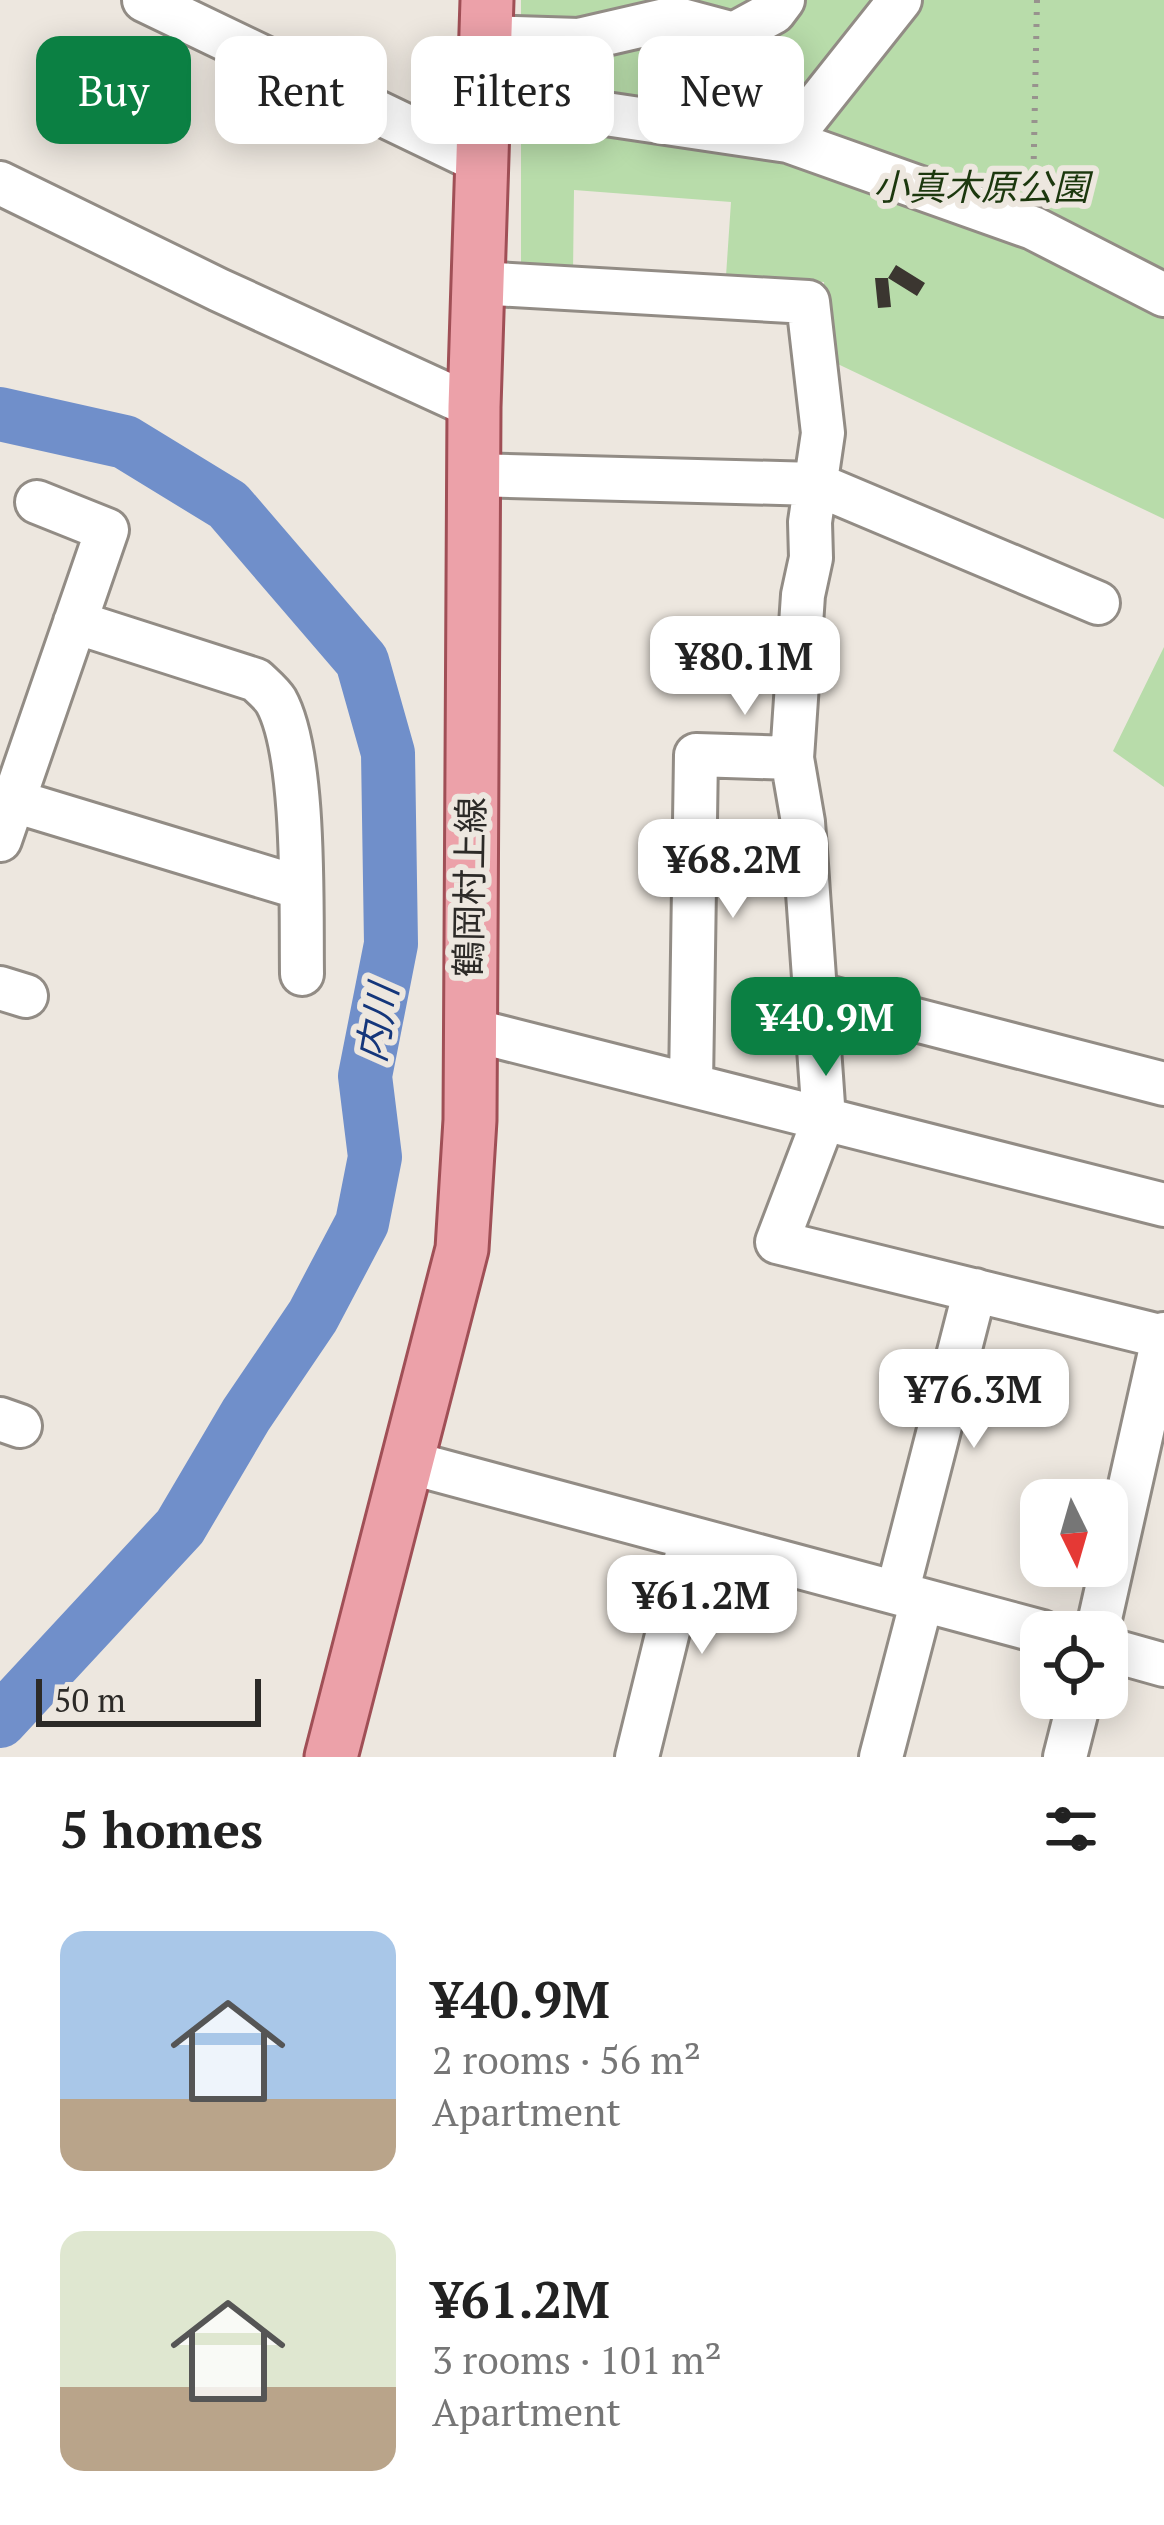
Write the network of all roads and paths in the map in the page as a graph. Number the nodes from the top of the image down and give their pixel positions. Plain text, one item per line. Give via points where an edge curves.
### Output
1 (144, 0) edge
2 (612, 0) edge
3 (783, 0) edge
4 (900, 0) edge
5 (1037, 0) edge
6 (487, 18) edge
7 (562, 36) edge
8 (582, 36) edge
9 (596, 36) edge
10 (804, 121) edge
11 (796, 144) edge
12 (481, 162) junction
13 (0, 183) edge
14 (1033, 228) junction
15 (477, 283) junction
16 (1164, 296) edge
17 (474, 407) junction
18 (473, 476) junction
19 (816, 484) junction
20 (37, 502) dead end
21 (1097, 603) dead end
22 (75, 622) junction
23 (792, 758) junction
24 (7, 821) edge
25 (301, 888) junction
26 (302, 974) dead end
27 (815, 994) junction
28 (468, 1029) junction
29 (1164, 1084) edge
30 (692, 1085) junction
31 (824, 1119) junction
32 (1164, 1205) edge
33 (975, 1290) junction
34 (1164, 1336) edge
35 (404, 1462) junction
36 (691, 1538) junction
37 (909, 1596) junction
38 (1102, 1611) edge
39 (1020, 1626) edge
40 (1128, 1655) edge
41 (1164, 1664) edge
42 (1075, 1719) edge
43 (331, 1757) edge
44 (637, 1757) edge
45 (881, 1757) edge
46 (1065, 1757) edge

1 - 12 street
2 - 8 street
3 - 9 street via 734,34 674,18
4 - 10 street
5 - 14 path
6 - 7 street
6 - 12 main road, 鶴岡村上線
11 - 14 street
12 - 15 main road, 鶴岡村上線
13 - 17 street
14 - 16 street
15 - 17 main road, 鶴岡村上線
15 - 19 street via 808,302 823,433
17 - 18 main road, 鶴岡村上線
18 - 19 street
18 - 28 main road, 鶴岡村上線
19 - 21 street
19 - 23 street
20 - 22 street via 107,530
22 - 24 street
22 - 25 street via 256,680 276,701 289,746
23 - 27 street
23 - 30 street via 697,755
24 - 25 street
25 - 26 street
27 - 29 street
27 - 31 street
28 - 30 street
28 - 35 main road, 鶴岡村上線 via 462,1249
30 - 31 street
31 - 32 street
31 - 33 street via 777,1242
33 - 34 street
33 - 37 street
34 - 38 street
35 - 36 street
35 - 43 main road, 鶴岡村上線
36 - 37 street
36 - 44 street
37 - 39 street
37 - 45 street
40 - 41 street
42 - 46 street

